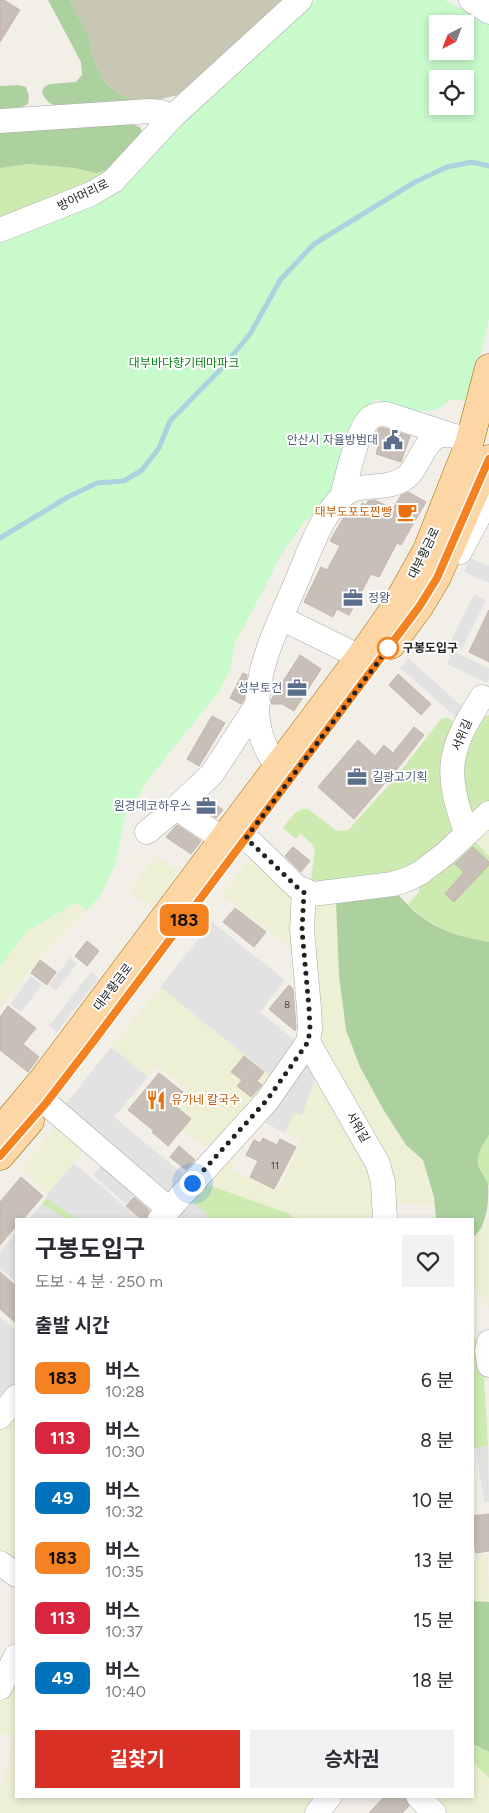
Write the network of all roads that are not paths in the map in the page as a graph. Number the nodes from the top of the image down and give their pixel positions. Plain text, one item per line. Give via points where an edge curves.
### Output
1 (300, 0) edge
2 (470, 0) edge
3 (489, 12) edge
4 (172, 117) junction
5 (0, 121) edge
6 (0, 230) edge
7 (489, 368) edge
8 (460, 438) junction
9 (488, 463) edge
10 (450, 492) junction
11 (342, 497) junction
12 (489, 497) edge
13 (437, 578) junction
14 (281, 618) junction
15 (360, 657) junction
16 (482, 697) dead end
17 (258, 703) junction
18 (278, 767) junction
19 (176, 808) junction
20 (489, 813) edge
21 (146, 832) dead end
22 (467, 834) junction
23 (234, 835) junction
24 (304, 892) junction
25 (308, 1042) junction
26 (46, 1103) junction
27 (0, 1131) edge
28 (0, 1156) edge
29 (164, 1214) edge
30 (385, 1218) edge
31 (489, 1342) edge
32 (489, 1365) edge
33 (15, 1398) edge
34 (0, 1417) edge
35 (0, 1563) edge
36 (15, 1574) edge
37 (0, 1644) edge
38 (15, 1654) edge
39 (15, 1657) edge
40 (0, 1688) edge
41 (420, 1798) edge
42 (434, 1813) edge

1 - 4 street, 방아머리로
2 - 3 street
4 - 5 street via 150,111
4 - 6 street, 방아머리로 via 103,188
7 - 8 main road, 대부황금로
8 - 10 main road, 대부황금로
8 - 11 street via 443,434 436,436 405,479 382,487 356,488
8 - 11 street via 386,414 372,416 362,430
9 - 10 main road via 466,469
9 - 13 main road, 대부황금로
10 - 15 main road, 대부황금로 via 427,550 394,609
11 - 14 street via 322,527
12 - 13 street via 459,554
13 - 23 main road, 대부황금로 via 414,614
14 - 15 street
14 - 17 street via 269,648 258,690
15 - 18 main road, 대부황금로
16 - 22 street, 서위길 via 459,737 451,767 457,805
17 - 18 street via 261,733 268,754
17 - 19 street via 212,774
18 - 23 main road, 대부황금로
19 - 21 street
19 - 23 street
20 - 22 street
22 - 24 street via 431,865 408,879 323,894
23 - 24 street
23 - 26 main road, 대부황금로
23 - 27 main road, 대부황금로
24 - 25 street via 302,930 309,1008
25 - 29 street via 267,1100
25 - 30 street, 서위길 via 378,1164 383,1183
26 - 28 main road, 대부황금로
26 - 29 street
31 - 32 street
33 - 34 street
35 - 36 street
37 - 38 street
39 - 40 street
41 - 42 street

